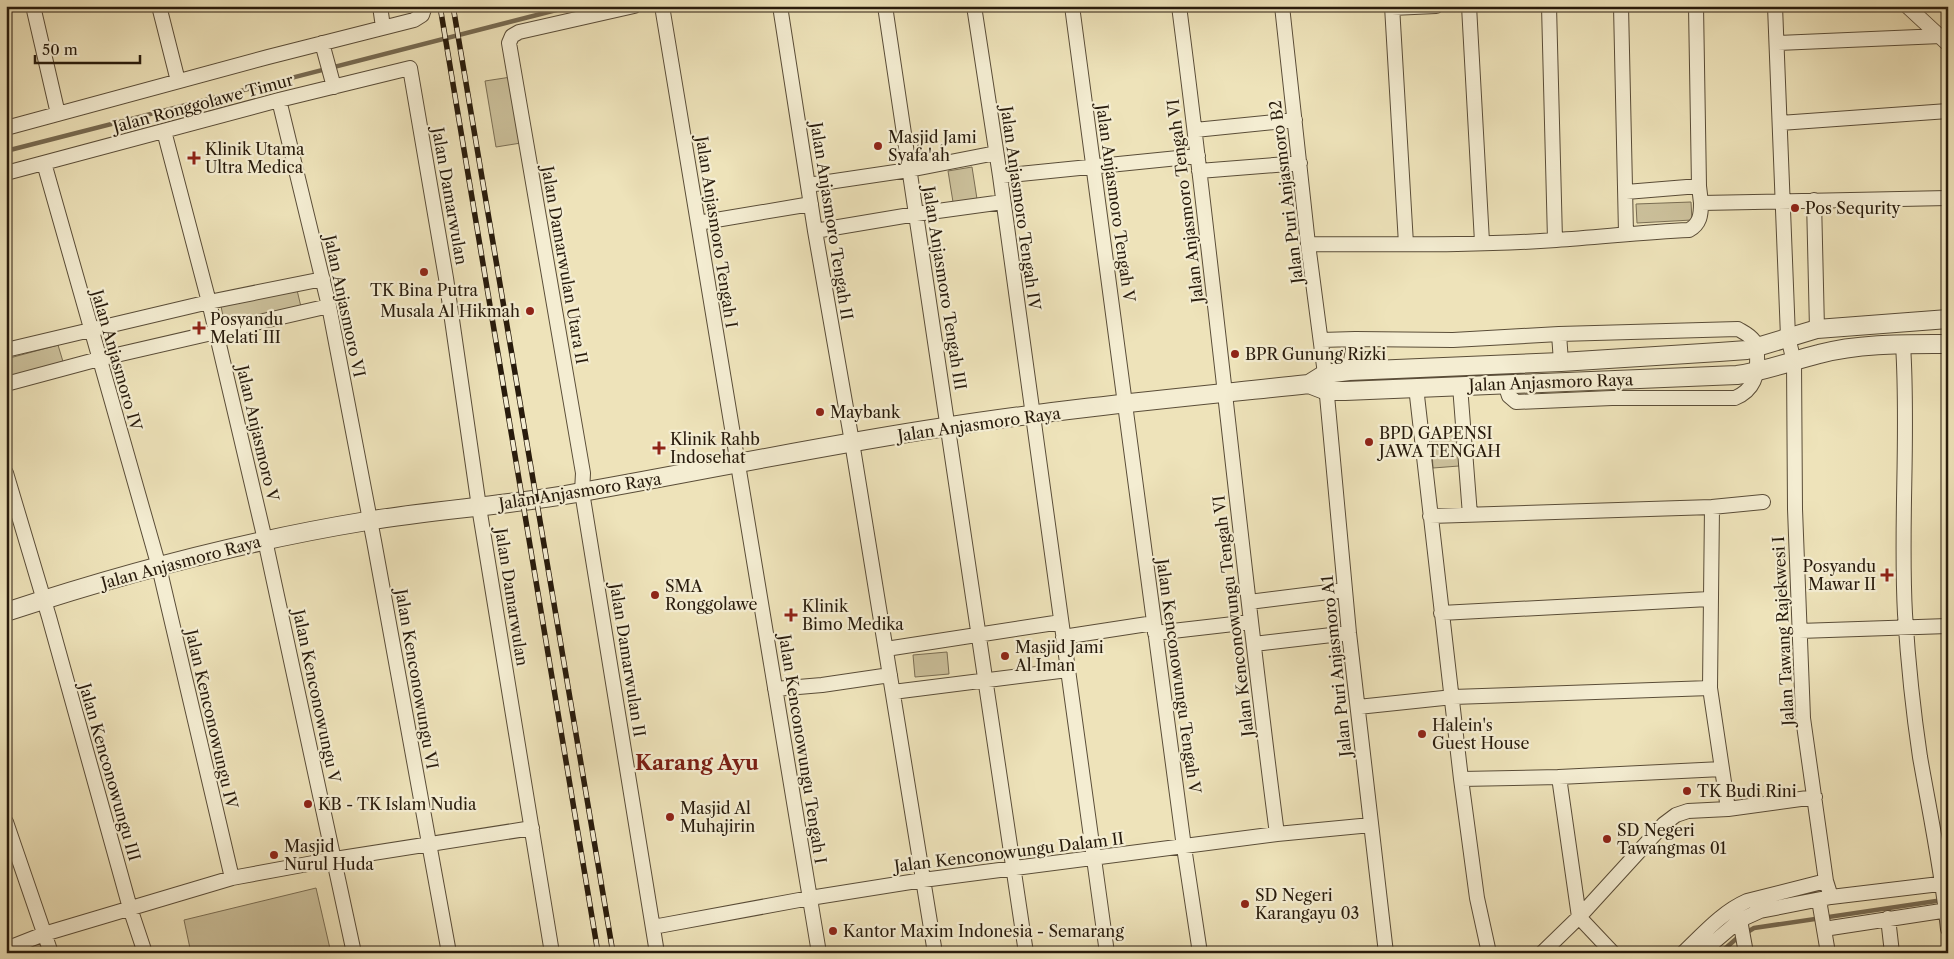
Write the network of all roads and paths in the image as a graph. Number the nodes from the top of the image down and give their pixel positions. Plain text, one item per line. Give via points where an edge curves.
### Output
1 (33, 6) edge
2 (159, 6) edge
3 (380, 6) edge
4 (425, 6) edge
5 (634, 6) edge
6 (662, 6) edge
7 (780, 6) edge
8 (885, 6) edge
9 (974, 6) edge
10 (1072, 6) edge
11 (1179, 6) edge
12 (1282, 6) edge
13 (1436, 6) edge
14 (1469, 6) edge
15 (1549, 6) edge
16 (1621, 6) edge
17 (1696, 6) edge
18 (1775, 6) edge
19 (1907, 6) edge
20 (1392, 7) edge
21 (383, 27) junction
22 (1944, 40) edge
23 (1778, 43) junction
24 (323, 45) junction
25 (410, 68) joint
26 (178, 81) junction
27 (332, 82) junction
28 (279, 100) junction
29 (1948, 111) edge
30 (58, 114) junction
31 (1295, 120) junction
32 (1780, 123) junction
33 (6, 128) edge
34 (1195, 130) junction
35 (164, 131) junction
36 (996, 153) junction
37 (1198, 156) junction
38 (44, 163) junction
39 (1300, 163) junction
40 (1094, 167) junction
41 (909, 170) junction
42 (1199, 171) junction
43 (6, 173) edge
44 (1000, 176) junction
45 (808, 185) junction
46 (1699, 186) junction
47 (1626, 192) junction
48 (1948, 198) edge
49 (1814, 200) junction
50 (1784, 201) junction
51 (1003, 202) junction
52 (1701, 203) junction
53 (811, 204) junction
54 (916, 214) junction
55 (698, 223) junction
56 (815, 231) junction
57 (1626, 233) junction
58 (1555, 240) junction
59 (1482, 242) junction
60 (1308, 244) junction
61 (1406, 244) junction
62 (323, 279) junction
63 (210, 302) junction
64 (329, 306) junction
65 (1948, 319) edge
66 (1817, 329) junction
67 (90, 330) junction
68 (216, 333) junction
69 (1559, 334) junction
70 (1788, 337) junction
71 (1355, 339) junction
72 (1321, 340) junction
73 (1903, 344) junction
74 (1948, 344) edge
75 (1757, 347) junction
76 (6, 350) edge
77 (98, 359) junction
78 (1561, 362) junction
79 (1794, 362) junction
80 (1349, 371) junction
81 (1758, 372) junction
82 (1718, 376) junction
83 (1666, 378) junction
84 (1611, 380) junction
85 (1560, 382) junction
86 (1326, 383) junction
87 (6, 384) edge
88 (1505, 384) junction
89 (1460, 386) junction
90 (1416, 387) junction
91 (1225, 393) junction
92 (1612, 398) junction
93 (1666, 398) junction
94 (1718, 398) junction
95 (1561, 400) junction
96 (1125, 404) junction
97 (1032, 416) junction
98 (948, 426) junction
99 (852, 442) junction
100 (738, 463) junction
101 (6, 473) edge
102 (582, 492) junction
103 (1763, 502) dead end
104 (479, 507) junction
105 (1712, 507) junction
106 (1470, 515) junction
107 (1430, 516) junction
108 (370, 520) junction
109 (265, 540) junction
110 (159, 567) junction
111 (1345, 590) junction
112 (1710, 599) junction
113 (44, 600) junction
114 (1249, 602) junction
115 (6, 612) edge
116 (1441, 613) junction
117 (1061, 622) junction
118 (1251, 622) junction
119 (1948, 626) edge
120 (1907, 627) junction
121 (1155, 628) junction
122 (1798, 631) junction
123 (1349, 633) junction
124 (979, 636) junction
125 (1063, 637) junction
126 (1254, 644) junction
127 (886, 650) junction
128 (1068, 670) junction
129 (890, 675) junction
130 (985, 681) junction
131 (1710, 688) junction
132 (775, 689) junction
133 (893, 692) junction
134 (1453, 697) junction
135 (1358, 708) junction
136 (1722, 768) junction
137 (1559, 777) junction
138 (1461, 780) junction
139 (1815, 798) junction
140 (1728, 810) junction
141 (6, 822) edge
142 (1371, 825) junction
143 (532, 828) junction
144 (1277, 834) junction
145 (430, 844) junction
146 (1184, 847) junction
147 (335, 859) junction
148 (1094, 859) junction
149 (1013, 868) junction
150 (232, 878) junction
151 (923, 880) junction
152 (1826, 881) junction
153 (1945, 885) edge
154 (810, 898) junction
155 (1823, 900) junction
156 (130, 908) junction
157 (1946, 908) edge
158 (1579, 917) junction
159 (1888, 918) junction
160 (1740, 922) junction
161 (653, 927) junction
162 (1824, 928) junction
163 (1948, 929) edge
164 (44, 934) junction
165 (6, 949) edge
166 (51, 953) edge
167 (145, 953) edge
168 (354, 953) edge
169 (449, 953) edge
170 (552, 953) edge
171 (657, 953) edge
172 (819, 953) edge
173 (935, 953) edge
174 (1026, 953) edge
175 (1107, 953) edge
176 (1200, 953) edge
177 (1386, 953) edge
178 (1489, 953) edge
179 (1542, 953) edge
180 (1613, 953) edge
181 (1683, 953) edge
182 (1701, 953) edge
183 (1746, 953) edge
184 (1828, 953) edge
185 (1892, 953) edge

1 - 30 street
2 - 26 street
3 - 21 street
4 - 21 street via 419,18
5 - 102 street, Jalan Damarwulan Utara II via 520,32 512,36 509,44 583,473
6 - 55 street, Jalan Anjasmoro Tengah I
7 - 45 street, Jalan Anjasmoro Tengah II
8 - 41 street, Jalan Anjasmoro Tengah III
9 - 36 street, Jalan Anjasmoro Tengah IV
10 - 40 street, Jalan Anjasmoro Tengah V
11 - 34 street, Jalan Anjasmoro Tengah VI
12 - 31 street, Jalan Puri Anjasmoro B2
13 - 20 street
14 - 59 street
15 - 58 street
16 - 47 street
17 - 46 street
18 - 23 street
19 - 22 street
20 - 61 street
21 - 24 street
22 - 23 street
23 - 32 street
24 - 26 street
24 - 27 street
25 - 27 street, Jalan Ronggolawe Timur
25 - 104 street, Jalan Damarwulan via 446,278
26 - 30 street
27 - 28 street, Jalan Ronggolawe Timur
28 - 35 street, Jalan Ronggolawe Timur
28 - 62 street, Jalan Anjasmoro VI
29 - 32 street
30 - 33 street
31 - 34 street
31 - 39 street, Jalan Puri Anjasmoro B2
32 - 50 street
34 - 37 street, Jalan Anjasmoro Tengah VI
35 - 38 street, Jalan Ronggolawe Timur
35 - 63 street, Jalan Anjasmoro V
36 - 41 street
36 - 44 street, Jalan Anjasmoro Tengah IV
37 - 40 street
37 - 42 street, Jalan Anjasmoro Tengah VI
38 - 43 street, Jalan Ronggolawe Timur
38 - 67 street, Jalan Anjasmoro IV
39 - 42 street
39 - 60 street, Jalan Puri Anjasmoro B2
40 - 44 street
40 - 96 street, Jalan Anjasmoro Tengah V
41 - 45 street
41 - 54 street, Jalan Anjasmoro Tengah III
42 - 91 street, Jalan Anjasmoro Tengah VI
44 - 51 street, Jalan Anjasmoro Tengah IV
45 - 53 street, Jalan Anjasmoro Tengah II
46 - 47 street
46 - 52 street
47 - 57 street
48 - 49 street
49 - 50 street
49 - 66 street
50 - 52 street
50 - 70 street
51 - 54 street
51 - 97 street, Jalan Anjasmoro Tengah IV
52 - 57 street via 1701,216 1696,226 1689,230
53 - 55 street
53 - 56 street, Jalan Anjasmoro Tengah II
54 - 56 street
54 - 98 street, Jalan Anjasmoro Tengah III
55 - 100 street, Jalan Anjasmoro Tengah I
56 - 99 street, Jalan Anjasmoro Tengah II
57 - 58 street
58 - 59 street
59 - 61 street
60 - 61 street
60 - 72 street, Jalan Puri Anjasmoro B2
62 - 63 street
62 - 64 street, Jalan Anjasmoro VI
63 - 67 street
63 - 68 street, Jalan Anjasmoro V
64 - 68 street
64 - 108 street, Jalan Anjasmoro VI
65 - 66 street, Jalan Anjasmoro Raya
66 - 70 street, Jalan Anjasmoro Raya
67 - 76 street
67 - 77 street, Jalan Anjasmoro IV
68 - 77 street
68 - 109 street, Jalan Anjasmoro V
69 - 71 street via 1453,340
69 - 75 street via 1738,329 1748,335
69 - 78 street
70 - 75 street, Jalan Anjasmoro Raya
70 - 79 street
71 - 72 street
71 - 80 street
72 - 86 street, Jalan Puri Anjasmoro B2
73 - 74 street, Jalan Anjasmoro Raya
73 - 79 street, Jalan Anjasmoro Raya via 1820,353
73 - 120 street via 1907,424 1903,518
75 - 78 street, Jalan Anjasmoro Raya
75 - 81 street
77 - 87 street
77 - 110 street, Jalan Anjasmoro IV
78 - 80 street, Jalan Anjasmoro Raya
79 - 81 street, Jalan Anjasmoro Raya
79 - 122 street, Jalan Tawang Rajekwesi I
80 - 86 street, Jalan Anjasmoro Raya
81 - 82 street, Jalan Anjasmoro Raya
81 - 94 street via 1744,394 1735,398
82 - 83 street, Jalan Anjasmoro Raya
82 - 94 street
83 - 84 street, Jalan Anjasmoro Raya
83 - 93 street
84 - 85 street, Jalan Anjasmoro Raya
84 - 92 street
85 - 88 street, Jalan Anjasmoro Raya
85 - 95 street
86 - 90 street, Jalan Anjasmoro Raya
86 - 91 street, Jalan Anjasmoro Raya
86 - 111 street, Jalan Puri Anjasmoro A1
88 - 89 street, Jalan Anjasmoro Raya
88 - 95 street via 1509,396 1516,402
89 - 90 street, Jalan Anjasmoro Raya
89 - 106 street
90 - 107 street
91 - 96 street, Jalan Anjasmoro Raya
91 - 114 street, Jalan Kenconowungu Tengah VI
92 - 93 street
92 - 95 street
93 - 94 street
96 - 97 street, Jalan Anjasmoro Raya
96 - 121 street, Jalan Kenconowungu Tengah V
97 - 98 street, Jalan Anjasmoro Raya
97 - 117 street, Jalan Anjasmoro Tengah IV
98 - 99 street, Jalan Anjasmoro Raya
98 - 124 street, Jalan Anjasmoro Tengah III
99 - 100 street, Jalan Anjasmoro Raya
99 - 127 street, Jalan Anjasmoro Tengah II
100 - 102 street, Jalan Anjasmoro Raya
100 - 132 street, Jalan Kenconowungu Tengah I
101 - 113 street, Jalan Kenconowungu III
102 - 104 street, Jalan Anjasmoro Raya
102 - 161 street, Jalan Damarwulan II
103 - 105 street
104 - 108 street, Jalan Anjasmoro Raya
104 - 143 street, Jalan Damarwulan
105 - 106 street
105 - 112 street
106 - 107 street
107 - 116 street
108 - 109 street, Jalan Anjasmoro Raya
108 - 145 street, Jalan Kenconowungu VI
109 - 110 street, Jalan Anjasmoro Raya
109 - 147 street, Jalan Kenconowungu V
110 - 113 street, Jalan Anjasmoro Raya
110 - 150 street, Jalan Kenconowungu IV
111 - 114 street
111 - 123 street, Jalan Puri Anjasmoro A1
112 - 116 street
112 - 131 street
113 - 115 street, Jalan Anjasmoro Raya
113 - 156 street, Jalan Kenconowungu III
114 - 118 street, Jalan Kenconowungu Tengah VI
116 - 134 street
117 - 124 street
117 - 125 street, Jalan Anjasmoro Tengah IV
118 - 121 street
118 - 126 street, Jalan Kenconowungu Tengah VI
119 - 120 street
120 - 122 street
120 - 153 street via 1920,755
121 - 125 street
121 - 146 street, Jalan Kenconowungu Tengah V
122 - 139 street, Jalan Tawang Rajekwesi I via 1803,718
123 - 126 street
123 - 135 street, Jalan Puri Anjasmoro A1
124 - 127 street
124 - 130 street, Jalan Anjasmoro Tengah III
125 - 128 street, Jalan Anjasmoro Tengah IV
126 - 144 street, Jalan Kenconowungu Tengah VI
127 - 129 street, Jalan Anjasmoro Tengah II
128 - 130 street
128 - 148 street, Jalan Anjasmoro Tengah IV
129 - 132 street
129 - 133 street, Jalan Anjasmoro Tengah II
130 - 133 street
130 - 149 street, Jalan Anjasmoro Tengah III
131 - 134 street
131 - 136 street
132 - 154 street, Jalan Kenconowungu Tengah I
133 - 151 street, Jalan Anjasmoro Tengah II
134 - 135 street
134 - 138 street
135 - 142 street, Jalan Puri Anjasmoro A1
136 - 137 street
136 - 140 street
137 - 138 street
137 - 158 street
138 - 178 street via 1476,898
139 - 140 street
139 - 152 street, Jalan Tawang Rajekwesi I
140 - 158 street via 1676,814
141 - 164 street
142 - 144 street, Jalan Kenconowungu Dalam II
142 - 177 street, Jalan Puri Anjasmoro A1
143 - 145 street
143 - 170 street, Jalan Damarwulan
144 - 146 street, Jalan Kenconowungu Dalam II
145 - 147 street
145 - 169 street
146 - 148 street, Jalan Kenconowungu Dalam II
146 - 176 street, Jalan Kenconowungu Tengah V
147 - 150 street
147 - 168 street
148 - 149 street, Jalan Kenconowungu Dalam II
148 - 175 street, Jalan Anjasmoro Tengah IV
149 - 151 street, Jalan Kenconowungu Dalam II
149 - 174 street, Jalan Anjasmoro Tengah III
150 - 156 street
151 - 154 street, Jalan Kenconowungu Dalam II
151 - 173 street, Jalan Anjasmoro Tengah II
152 - 155 street, Jalan Tawang Rajekwesi I
152 - 181 street via 1737,905
153 - 155 street
153 - 157 street
154 - 161 street, Jalan Kenconowungu Dalam II
154 - 172 street, Jalan Kenconowungu Tengah I
155 - 160 street via 1760,911
155 - 162 street, Jalan Tawang Rajekwesi I
156 - 164 street
156 - 167 street, Jalan Kenconowungu III
157 - 159 street
157 - 163 street
158 - 179 street
158 - 180 street
159 - 162 street
159 - 185 street
160 - 182 street
160 - 183 street
161 - 171 street, Jalan Damarwulan II
162 - 184 street, Jalan Tawang Rajekwesi I
164 - 165 street
164 - 166 street

